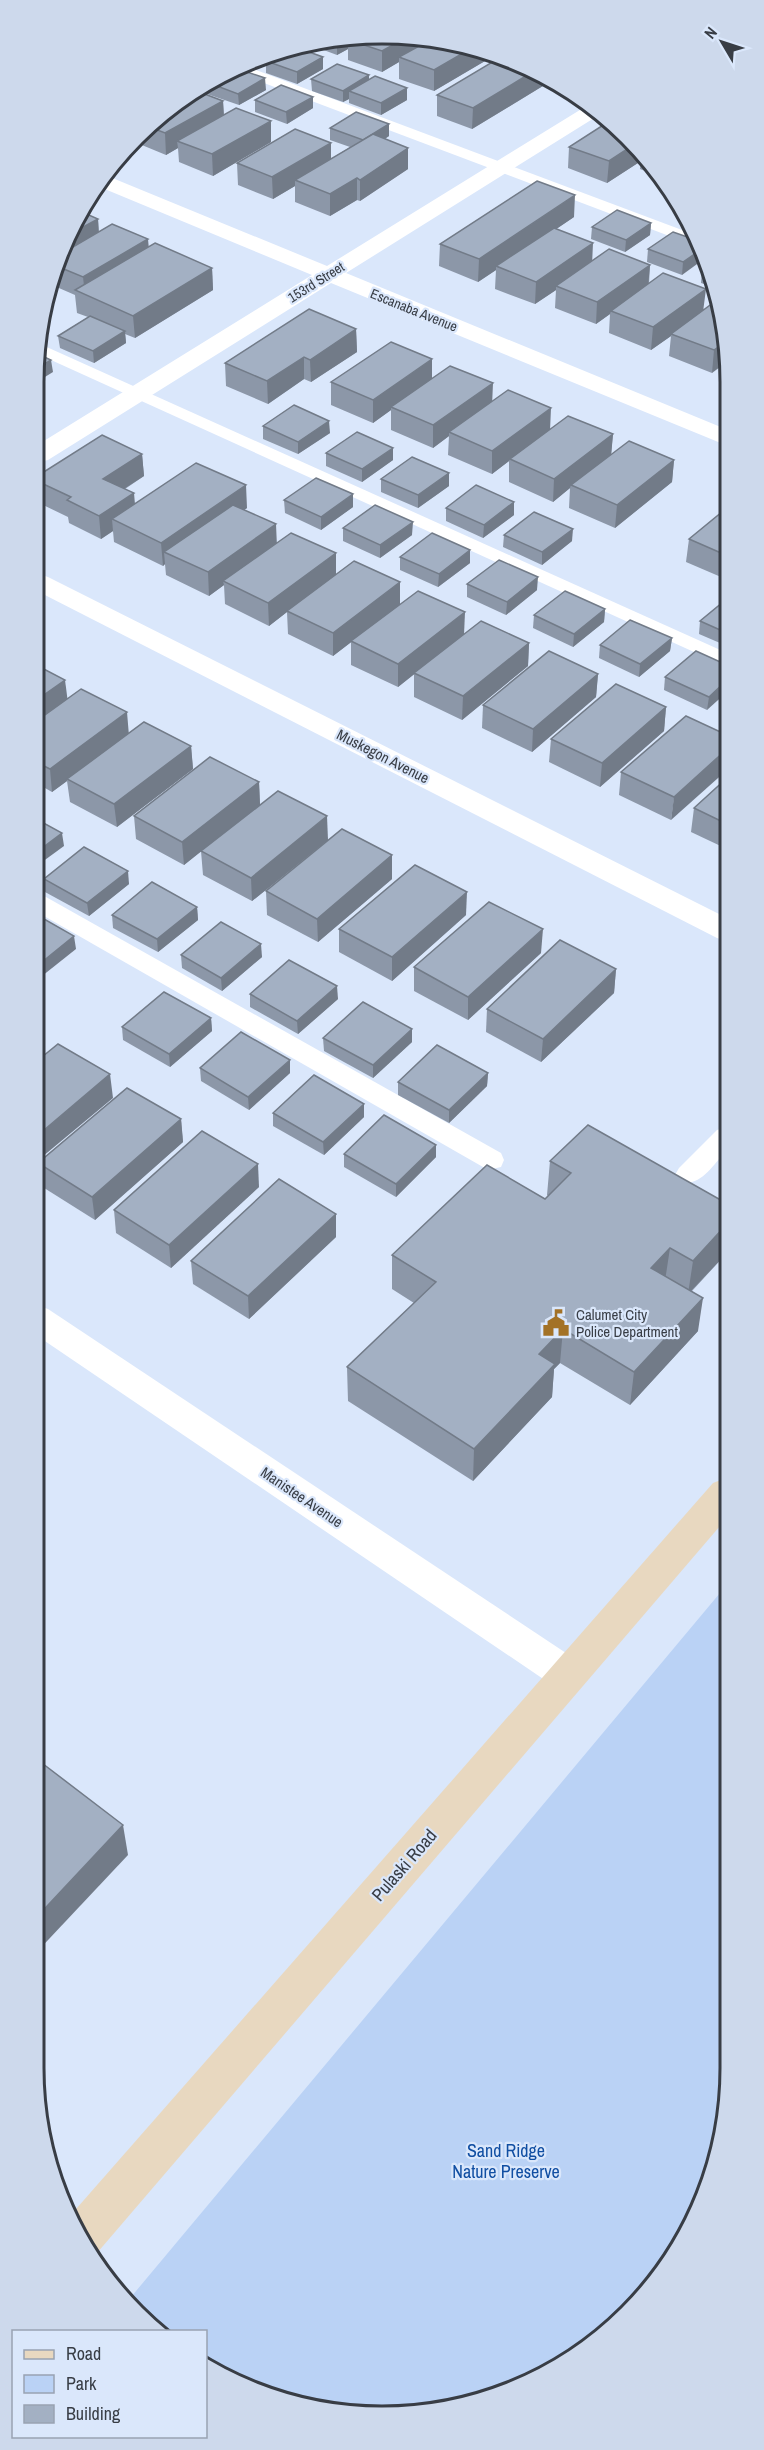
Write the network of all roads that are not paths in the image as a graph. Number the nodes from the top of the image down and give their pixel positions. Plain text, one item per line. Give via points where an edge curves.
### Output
1 (246, 72) edge
2 (588, 113) edge
3 (500, 167) junction
4 (108, 183) edge
5 (689, 239) edge
6 (328, 274) junction
7 (45, 351) edge
8 (138, 393) junction
9 (720, 436) edge
10 (44, 452) edge
11 (44, 585) edge
12 (720, 658) edge
13 (44, 905) edge
14 (720, 927) edge
15 (720, 1142) edge
16 (492, 1160) dead end
17 (688, 1176) dead end
18 (44, 1323) edge
19 (720, 1500) edge
20 (568, 1675) junction
21 (85, 2231) edge

1 - 3 lane
2 - 3 street, 153rd Street
3 - 5 lane
3 - 6 street, 153rd Street
4 - 6 street, Escanaba Avenue
6 - 8 street, 153rd Street
6 - 9 street, Escanaba Avenue
7 - 8 lane
8 - 10 street, 153rd Street
8 - 12 lane
11 - 14 street, Muskegon Avenue
13 - 16 lane
15 - 17 lane
18 - 20 street, Manistee Avenue
19 - 20 street, Pulaski Road
20 - 21 street, Pulaski Road

